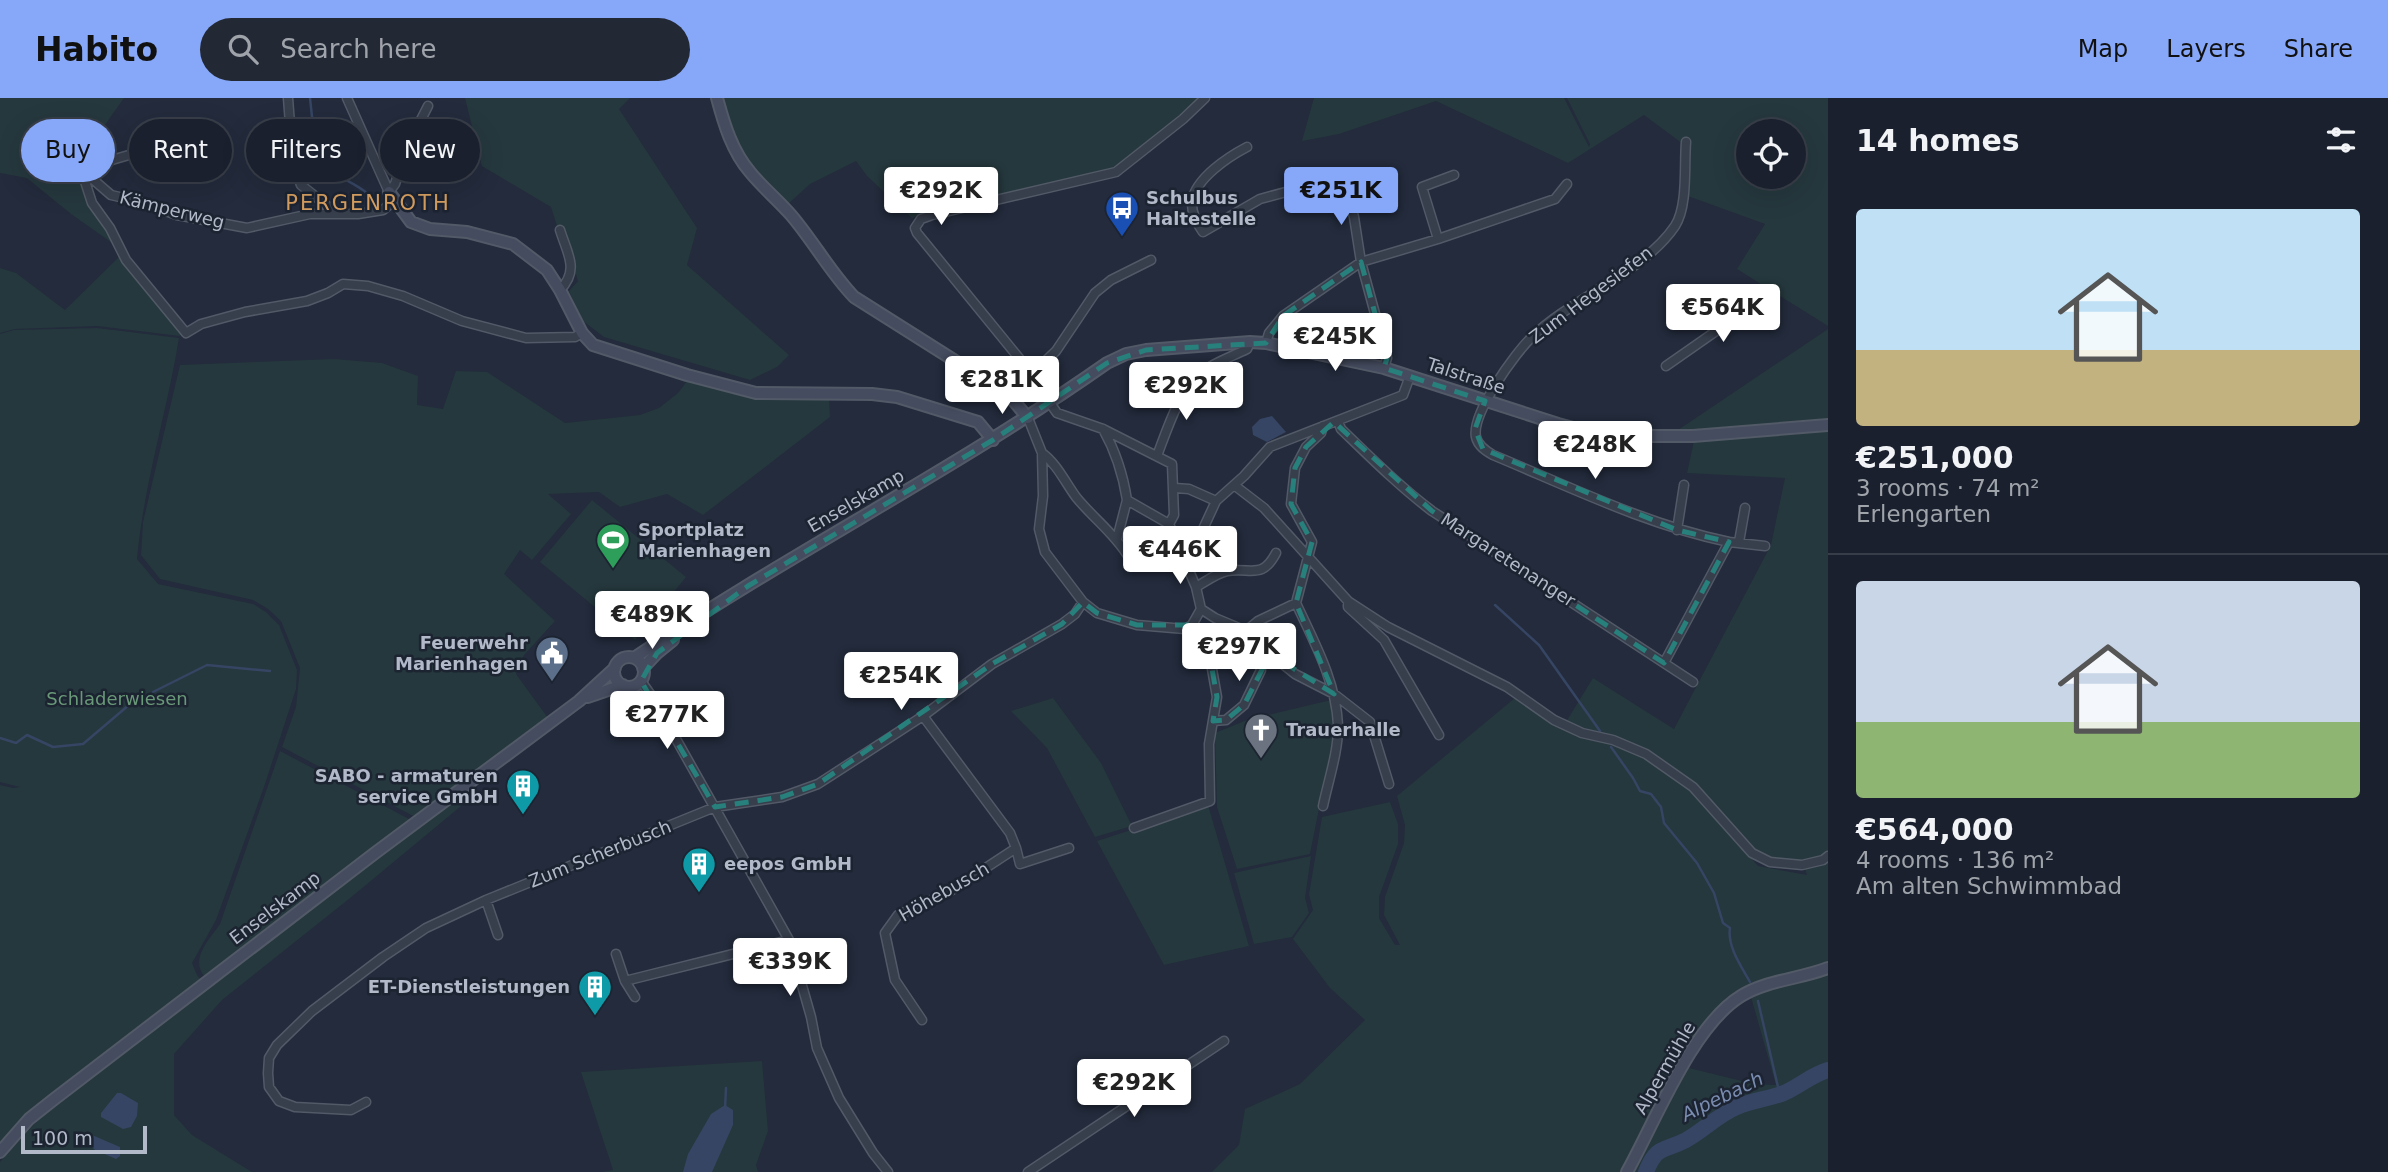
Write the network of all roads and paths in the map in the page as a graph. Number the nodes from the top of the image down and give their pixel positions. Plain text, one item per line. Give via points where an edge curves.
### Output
1 (288, 98) edge
2 (347, 98) edge
3 (717, 98) edge
4 (1205, 98) edge
5 (428, 106) dead end
6 (1686, 142) dead end
7 (1247, 147) dead end
8 (1454, 175) dead end
9 (85, 182) edge
10 (96, 182) edge
11 (1567, 184) dead end
12 (389, 192) junction
13 (335, 212) junction
14 (561, 230) dead end
15 (1438, 239) junction
16 (1151, 260) dead end
17 (1361, 261) junction
18 (560, 290) junction
19 (1757, 295) dead end
20 (582, 333) junction
21 (1250, 342) junction
22 (1266, 343) junction
23 (1667, 366) dead end
24 (1384, 368) junction
25 (1032, 374) junction
26 (1410, 376) junction
27 (1013, 400) junction
28 (1485, 401) junction
29 (1050, 403) junction
30 (1028, 418) junction
31 (1338, 421) junction
32 (1828, 425) edge
33 (1322, 426) junction
34 (1103, 429) junction
35 (993, 440) junction
36 (1042, 453) junction
37 (1157, 456) junction
38 (1234, 485) junction
39 (1684, 485) dead end
40 (1175, 488) junction
41 (1127, 500) junction
42 (1216, 501) junction
43 (1745, 508) dead end
44 (1168, 524) junction
45 (1678, 530) junction
46 (1117, 539) junction
47 (1729, 541) junction
48 (1739, 542) junction
49 (1765, 546) dead end
50 (1276, 552) dead end
51 (1181, 555) junction
52 (1308, 555) junction
53 (1196, 587) junction
54 (1348, 601) junction
55 (1083, 602) junction
56 (1296, 603) junction
57 (1201, 609) junction
58 (702, 616) junction
59 (1192, 625) junction
60 (1246, 631) junction
61 (1259, 645) junction
62 (634, 658) junction
63 (1664, 663) junction
64 (615, 668) junction
65 (643, 668) junction
66 (641, 681) junction
67 (1693, 682) dead end
68 (623, 685) junction
69 (1334, 694) junction
70 (579, 701) junction
71 (923, 716) junction
72 (1213, 721) junction
73 (1439, 735) dead end
74 (1389, 784) dead end
75 (1323, 806) dead end
76 (715, 807) junction
77 (1134, 828) dead end
78 (1016, 848) junction
79 (1069, 848) dead end
80 (1828, 856) edge
81 (486, 901) junction
82 (498, 935) dead end
83 (789, 940) junction
84 (616, 954) dead end
85 (1828, 968) edge
86 (625, 981) junction
87 (635, 997) dead end
88 (922, 1020) dead end
89 (1224, 1041) dead end
90 (366, 1102) dead end
91 (0, 1152) edge
92 (888, 1172) edge
93 (1028, 1172) edge
94 (1627, 1172) edge

1 - 13 street via 293,163 301,185
2 - 12 street
3 - 27 main road via 724,125 748,171 791,215 854,297
4 - 25 street via 1116,172 932,215 917,223 917,233
5 - 12 street
6 - 28 street, Zum Hegesiefen via 1677,223 1652,251 1531,337
7 - 17 street via 1225,159 1192,200 1194,219 1203,232 1260,199 1334,179 1345,181
8 - 15 street via 1422,187
9 - 20 street via 92,203 126,260 186,333 245,312 307,301 343,285 368,286 403,296 462,321 526,338
10 - 13 street, Kämperweg via 111,195 177,215 247,228
11 - 15 street via 1555,199
12 - 13 street, Kämperweg via 390,204 383,210
12 - 18 main road via 411,222 513,244 547,270
14 - 18 street via 571,275
15 - 17 street
16 - 25 street via 1095,293 1056,351
17 - 22 street via 1283,316
17 - 24 street via 1387,358
18 - 20 main road
19 - 23 street
20 - 35 main road via 593,345 756,393 897,397 978,422
21 - 22 main road, Talstraße
21 - 29 main road, Talstraße via 1126,354
21 - 37 street via 1247,349 1217,362 1196,378 1176,407
22 - 24 main road, Talstraße
24 - 26 main road, Talstraße
25 - 27 street
26 - 28 main road, Talstraße
26 - 31 street via 1404,396
27 - 30 main road
28 - 32 main road, Talstraße via 1592,433 1625,436 1743,434
28 - 45 street, Zum Hegesiefen via 1476,440 1493,456
29 - 30 main road, Talstraße
29 - 34 street via 1057,413
30 - 35 main road, Enselskamp
30 - 36 street
31 - 33 street
31 - 63 street, Margaretenanger via 1341,429 1432,511
33 - 38 street via 1270,447
33 - 52 street via 1295,468 1291,503 1312,542
34 - 37 street
34 - 41 street via 1114,448
35 - 58 main road, Enselskamp
36 - 46 street via 1077,499
36 - 55 street via 1041,542
37 - 40 street via 1172,464
38 - 42 street
38 - 52 street via 1264,508
39 - 45 street
40 - 42 street
40 - 44 street via 1174,515
41 - 44 street
41 - 46 street
42 - 51 street via 1193,548
43 - 48 street
44 - 51 street
45 - 47 street
46 - 51 street via 1128,556
47 - 48 street
47 - 63 street
48 - 49 street
50 - 53 street via 1258,572 1226,572
51 - 53 street
52 - 54 street
52 - 56 street
53 - 57 street
54 - 73 street via 1348,607 1384,640
54 - 80 street via 1388,627 1507,687 1554,720 1646,754 1693,787 1761,858 1802,865
55 - 59 street via 1097,613 1137,625 1185,629
55 - 71 street, Zum Scherbusch via 1062,624 992,664
56 - 60 street
56 - 69 street
57 - 59 street
57 - 60 street
58 - 62 main road, Enselskamp
58 - 65 main road, Enselskamp
59 - 72 street via 1207,641 1217,697
60 - 61 street
61 - 69 street via 1295,674
61 - 72 street via 1261,670 1244,705 1226,720
62 - 64 main road, Enselskamp via 623,659
62 - 65 main road
63 - 67 street, Margaretenanger
64 - 68 main road
64 - 70 main road, Enselskamp
65 - 66 main road
66 - 68 main road, Enselskamp
66 - 76 street
68 - 70 main road, Enselskamp
69 - 74 street via 1370,722
69 - 75 street via 1338,728
70 - 91 main road, Enselskamp via 53,1100
71 - 76 street, Zum Scherbusch via 817,784 782,797
71 - 78 street via 1010,833
72 - 77 street via 1208,758 1210,801
76 - 81 street, Zum Scherbusch
76 - 83 street
78 - 79 street via 1020,864
78 - 88 street, Höhebusch via 950,892 898,915 885,933 895,979
81 - 82 street
81 - 90 street, Zum Scherbusch via 426,928 383,957 312,1011 269,1058 269,1087 279,1101 295,1107 351,1110
83 - 86 street
83 - 92 street via 817,1048 839,1098
84 - 86 street
85 - 94 main road, Alpermühle via 1759,988 1720,1013 1701,1034
86 - 87 street
89 - 93 street

